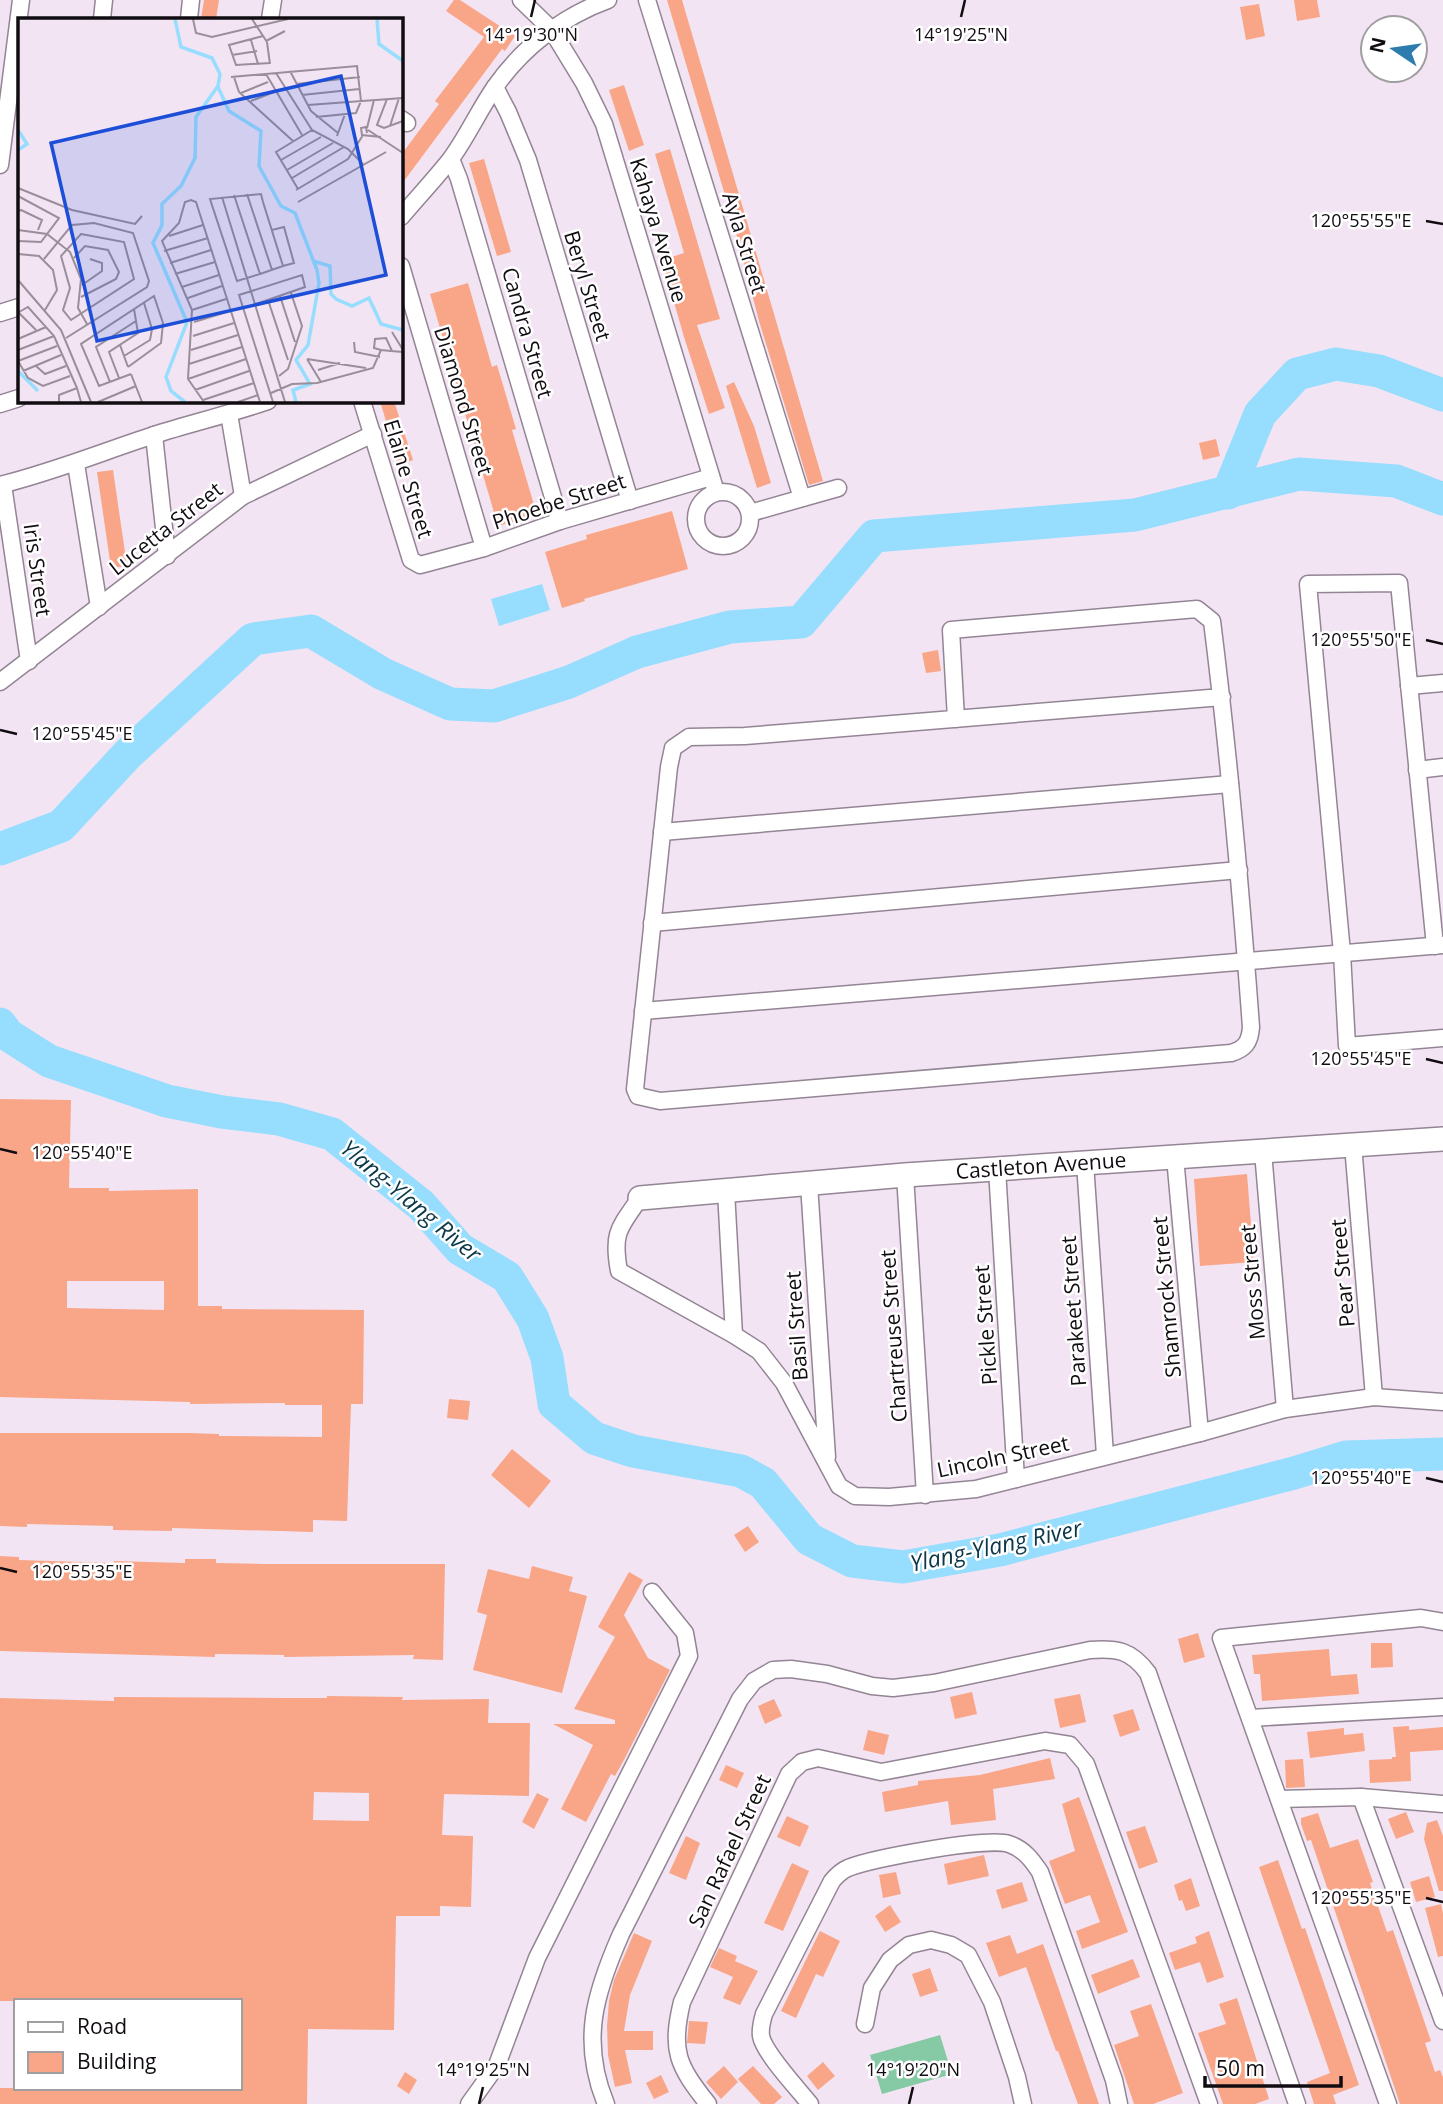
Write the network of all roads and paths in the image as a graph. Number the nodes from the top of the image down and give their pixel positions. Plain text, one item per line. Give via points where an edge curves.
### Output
1 (21, 0) edge
2 (104, 0) edge
3 (191, 0) edge
4 (273, 0) edge
5 (520, 0) edge
6 (608, 0) edge
7 (647, 0) edge
8 (19, 18) edge
9 (102, 18) edge
10 (189, 18) edge
11 (270, 18) edge
12 (18, 24) edge
13 (551, 29) junction
14 (495, 87) junction
15 (451, 159) junction
16 (0, 165) edge
17 (402, 216) edge
18 (402, 269) edge
19 (18, 307) edge
20 (0, 313) edge
21 (18, 398) edge
22 (265, 402) edge
23 (362, 402) edge
24 (0, 404) edge
25 (229, 414) junction
26 (373, 434) junction
27 (154, 435) junction
28 (76, 464) junction
29 (2, 485) edge
30 (714, 485) junction
31 (838, 488) dead end
32 (243, 496) junction
33 (802, 498) junction
34 (630, 500) junction
35 (750, 513) junction
36 (560, 521) junction
37 (484, 548) junction
38 (167, 556) junction
39 (420, 565) joint
40 (99, 607) junction
41 (29, 661) junction
42 (0, 682) edge
43 (1443, 683) edge
44 (1409, 685) junction
45 (1222, 697) junction
46 (956, 719) junction
47 (1443, 767) edge
48 (1417, 770) junction
49 (1230, 784) junction
50 (662, 832) junction
51 (1435, 860) edge
52 (1239, 870) junction
53 (652, 923) junction
54 (1439, 945) edge
55 (1342, 953) junction
56 (1246, 961) junction
57 (643, 1011) junction
58 (1443, 1038) edge
59 (1443, 1139) edge
60 (1353, 1145) junction
61 (1263, 1152) junction
62 (1175, 1157) junction
63 (1085, 1163) junction
64 (997, 1169) junction
65 (905, 1175) junction
66 (809, 1184) junction
67 (726, 1191) junction
68 (640, 1198) joint
69 (734, 1335) junction
70 (1374, 1397) junction
71 (1443, 1402) edge
72 (1284, 1409) junction
73 (1200, 1433) junction
74 (1105, 1455) junction
75 (828, 1465) junction
76 (1016, 1479) junction
77 (925, 1494) junction
78 (652, 1592) dead end
79 (1443, 1622) edge
80 (1443, 1707) edge
81 (1250, 1718) junction
82 (1361, 1797) junction
83 (1279, 1799) junction
84 (1443, 1804) edge
85 (1443, 2021) edge
86 (865, 2024) dead end
87 (469, 2104) edge
88 (606, 2104) edge
89 (708, 2104) edge
90 (810, 2104) edge
91 (1023, 2104) edge
92 (1119, 2104) edge
93 (1209, 2104) edge
94 (1297, 2104) edge
95 (1388, 2104) edge

1 - 8 street
2 - 9 street
3 - 10 street
4 - 11 street
5 - 13 street, Kahaya Avenue
6 - 13 street
7 - 33 street, Ayla Street
12 - 16 street
13 - 14 street via 512,64
13 - 30 street, Kahaya Avenue via 604,124
14 - 15 street
14 - 34 street, Beryl Street via 528,160
15 - 17 street
15 - 36 street, Candra Street
18 - 37 street, Diamond Street
19 - 20 street
21 - 24 street
22 - 25 street
23 - 26 street, Elaine Street
25 - 27 street
25 - 32 street
26 - 32 street, Lucetta Street
26 - 39 street, Elaine Street via 411,559
27 - 28 street
27 - 38 street
28 - 29 street
28 - 40 street
29 - 41 street, Iris Street
30 - 34 street, Phoebe Street
30 - 35 street via 733,493
30 - 35 street via 696,517 700,533 713,544 737,542 748,529
31 - 33 street
32 - 38 street, Lucetta Street
33 - 35 street
34 - 36 street, Phoebe Street
36 - 37 street, Phoebe Street
37 - 39 street, Phoebe Street
38 - 40 street, Lucetta Street
40 - 41 street, Lucetta Street
41 - 42 street, Lucetta Street
43 - 44 street
44 - 48 street
44 - 55 street via 1399,583 1308,584
45 - 46 street
45 - 46 street via 1212,621 1197,610 951,630
45 - 49 street
46 - 50 street via 689,737 673,748
47 - 48 street
48 - 51 street
49 - 50 street
49 - 52 street
50 - 53 street
51 - 54 street
52 - 53 street
52 - 56 street
53 - 57 street
54 - 55 street
55 - 56 street
55 - 58 street via 1347,1046
56 - 57 street
56 - 57 street via 1250,1036 1241,1050 1231,1053 660,1101 643,1099 635,1088
59 - 60 street, Castleton Avenue
60 - 61 street, Castleton Avenue
60 - 70 street, Pear Street
61 - 62 street, Castleton Avenue
61 - 72 street, Moss Street
62 - 63 street, Castleton Avenue
62 - 73 street, Shamrock Street
63 - 64 street, Castleton Avenue
63 - 74 street, Parakeet Street
64 - 65 street, Castleton Avenue
64 - 76 street, Pickle Street
65 - 66 street, Castleton Avenue
65 - 77 street, Chartreuse Street
66 - 67 street, Castleton Avenue
66 - 75 street, Basil Street
67 - 68 street, Castleton Avenue
67 - 69 street
68 - 69 street, Lincoln Street via 618,1230 619,1271
69 - 75 street, Lincoln Street via 759,1352 784,1383
70 - 71 street, Lincoln Street
70 - 72 street, Lincoln Street
72 - 73 street, Lincoln Street
73 - 74 street, Lincoln Street
74 - 76 street, Lincoln Street
75 - 77 street, Lincoln Street via 839,1486 855,1496
76 - 77 street, Lincoln Street
78 - 87 street via 685,1633 689,1656 537,1958 496,2065
79 - 81 street via 1421,1619 1221,1638
80 - 81 street
81 - 83 street
82 - 83 street
82 - 84 street
82 - 85 street
83 - 95 street
86 - 91 street via 872,1988 890,1960 909,1945 931,1940 951,1945 968,1955 992,2002
88 - 94 street via 592,2031 605,1970 740,1699 754,1681 773,1670 792,1669 892,1688 1109,1649 1139,1660 1148,1673
89 - 93 street, San Rafael Street via 686,2076 679,2057 676,2041 682,2002 789,1774 802,1762 818,1758 881,1772 1045,1741 1070,1745 1086,1764
90 - 92 street via 766,2048 761,2025 832,1881 847,1868 862,1864 996,1841 1018,1847 1040,1872

